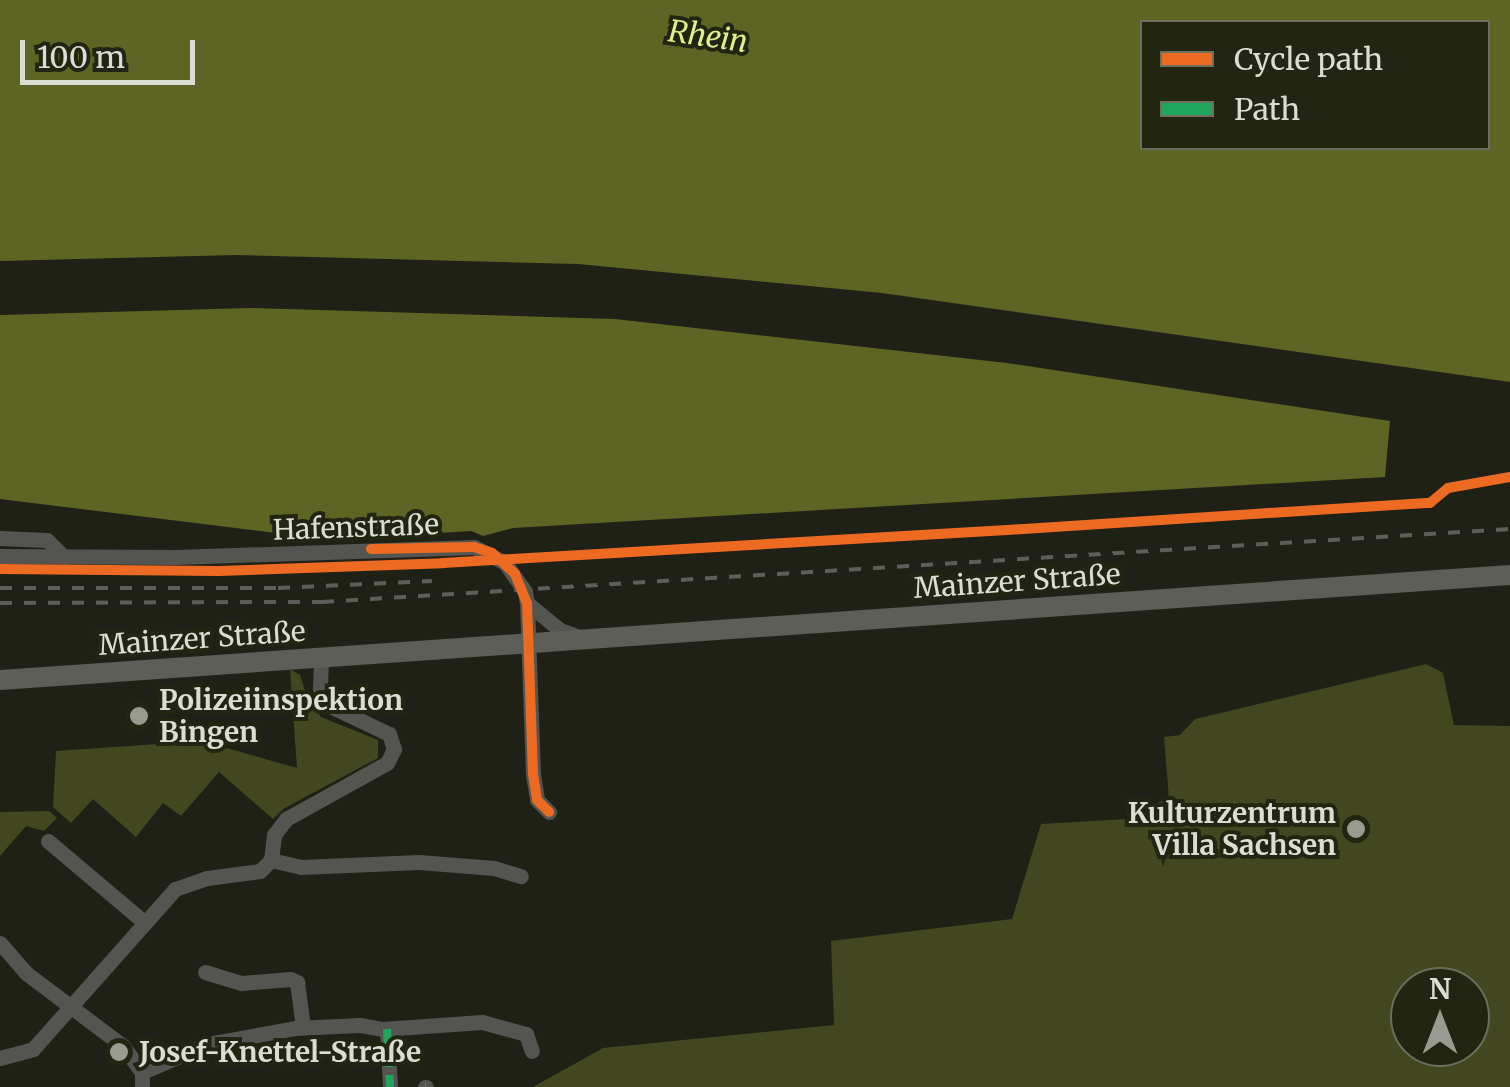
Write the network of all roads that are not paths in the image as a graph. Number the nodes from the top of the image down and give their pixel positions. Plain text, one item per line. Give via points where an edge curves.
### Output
1 (0, 538) edge
2 (0, 556) edge
3 (64, 557) junction
4 (1510, 575) edge
5 (527, 603) junction
6 (584, 639) junction
7 (528, 645) junction
8 (321, 658) junction
9 (0, 680) edge
10 (549, 812) dead end
11 (48, 841) dead end
12 (270, 860) junction
13 (521, 876) dead end
14 (144, 922) junction
15 (0, 944) edge
16 (205, 972) dead end
17 (70, 1004) junction
18 (303, 1027) junction
19 (387, 1029) junction
20 (532, 1050) dead end
21 (0, 1058) edge
22 (142, 1080) edge
23 (390, 1087) edge

1 - 3 street via 47,540
2 - 3 street, Hafenstraße
3 - 5 street, Hafenstraße, bridge via 474,546 505,563
4 - 6 main road, Mainzer Straße
5 - 6 street, Hafenstraße via 560,630
5 - 7 street, Hafenstraße
6 - 7 main road, Mainzer Straße
7 - 8 main road, Mainzer Straße
7 - 10 street via 533,774 538,800
8 - 9 main road, Mainzer Straße
8 - 12 street via 326,704 384,730 394,749 387,763 286,819 274,835
11 - 14 street
12 - 13 street via 301,866 430,863
12 - 14 street via 260,871 182,885
14 - 17 street
15 - 17 street via 12,961
16 - 18 street via 240,982 296,982
17 - 21 street via 33,1049
17 - 22 street via 123,1046
18 - 19 street
18 - 22 street via 208,1044
19 - 20 street via 482,1022 526,1034
19 - 23 street

